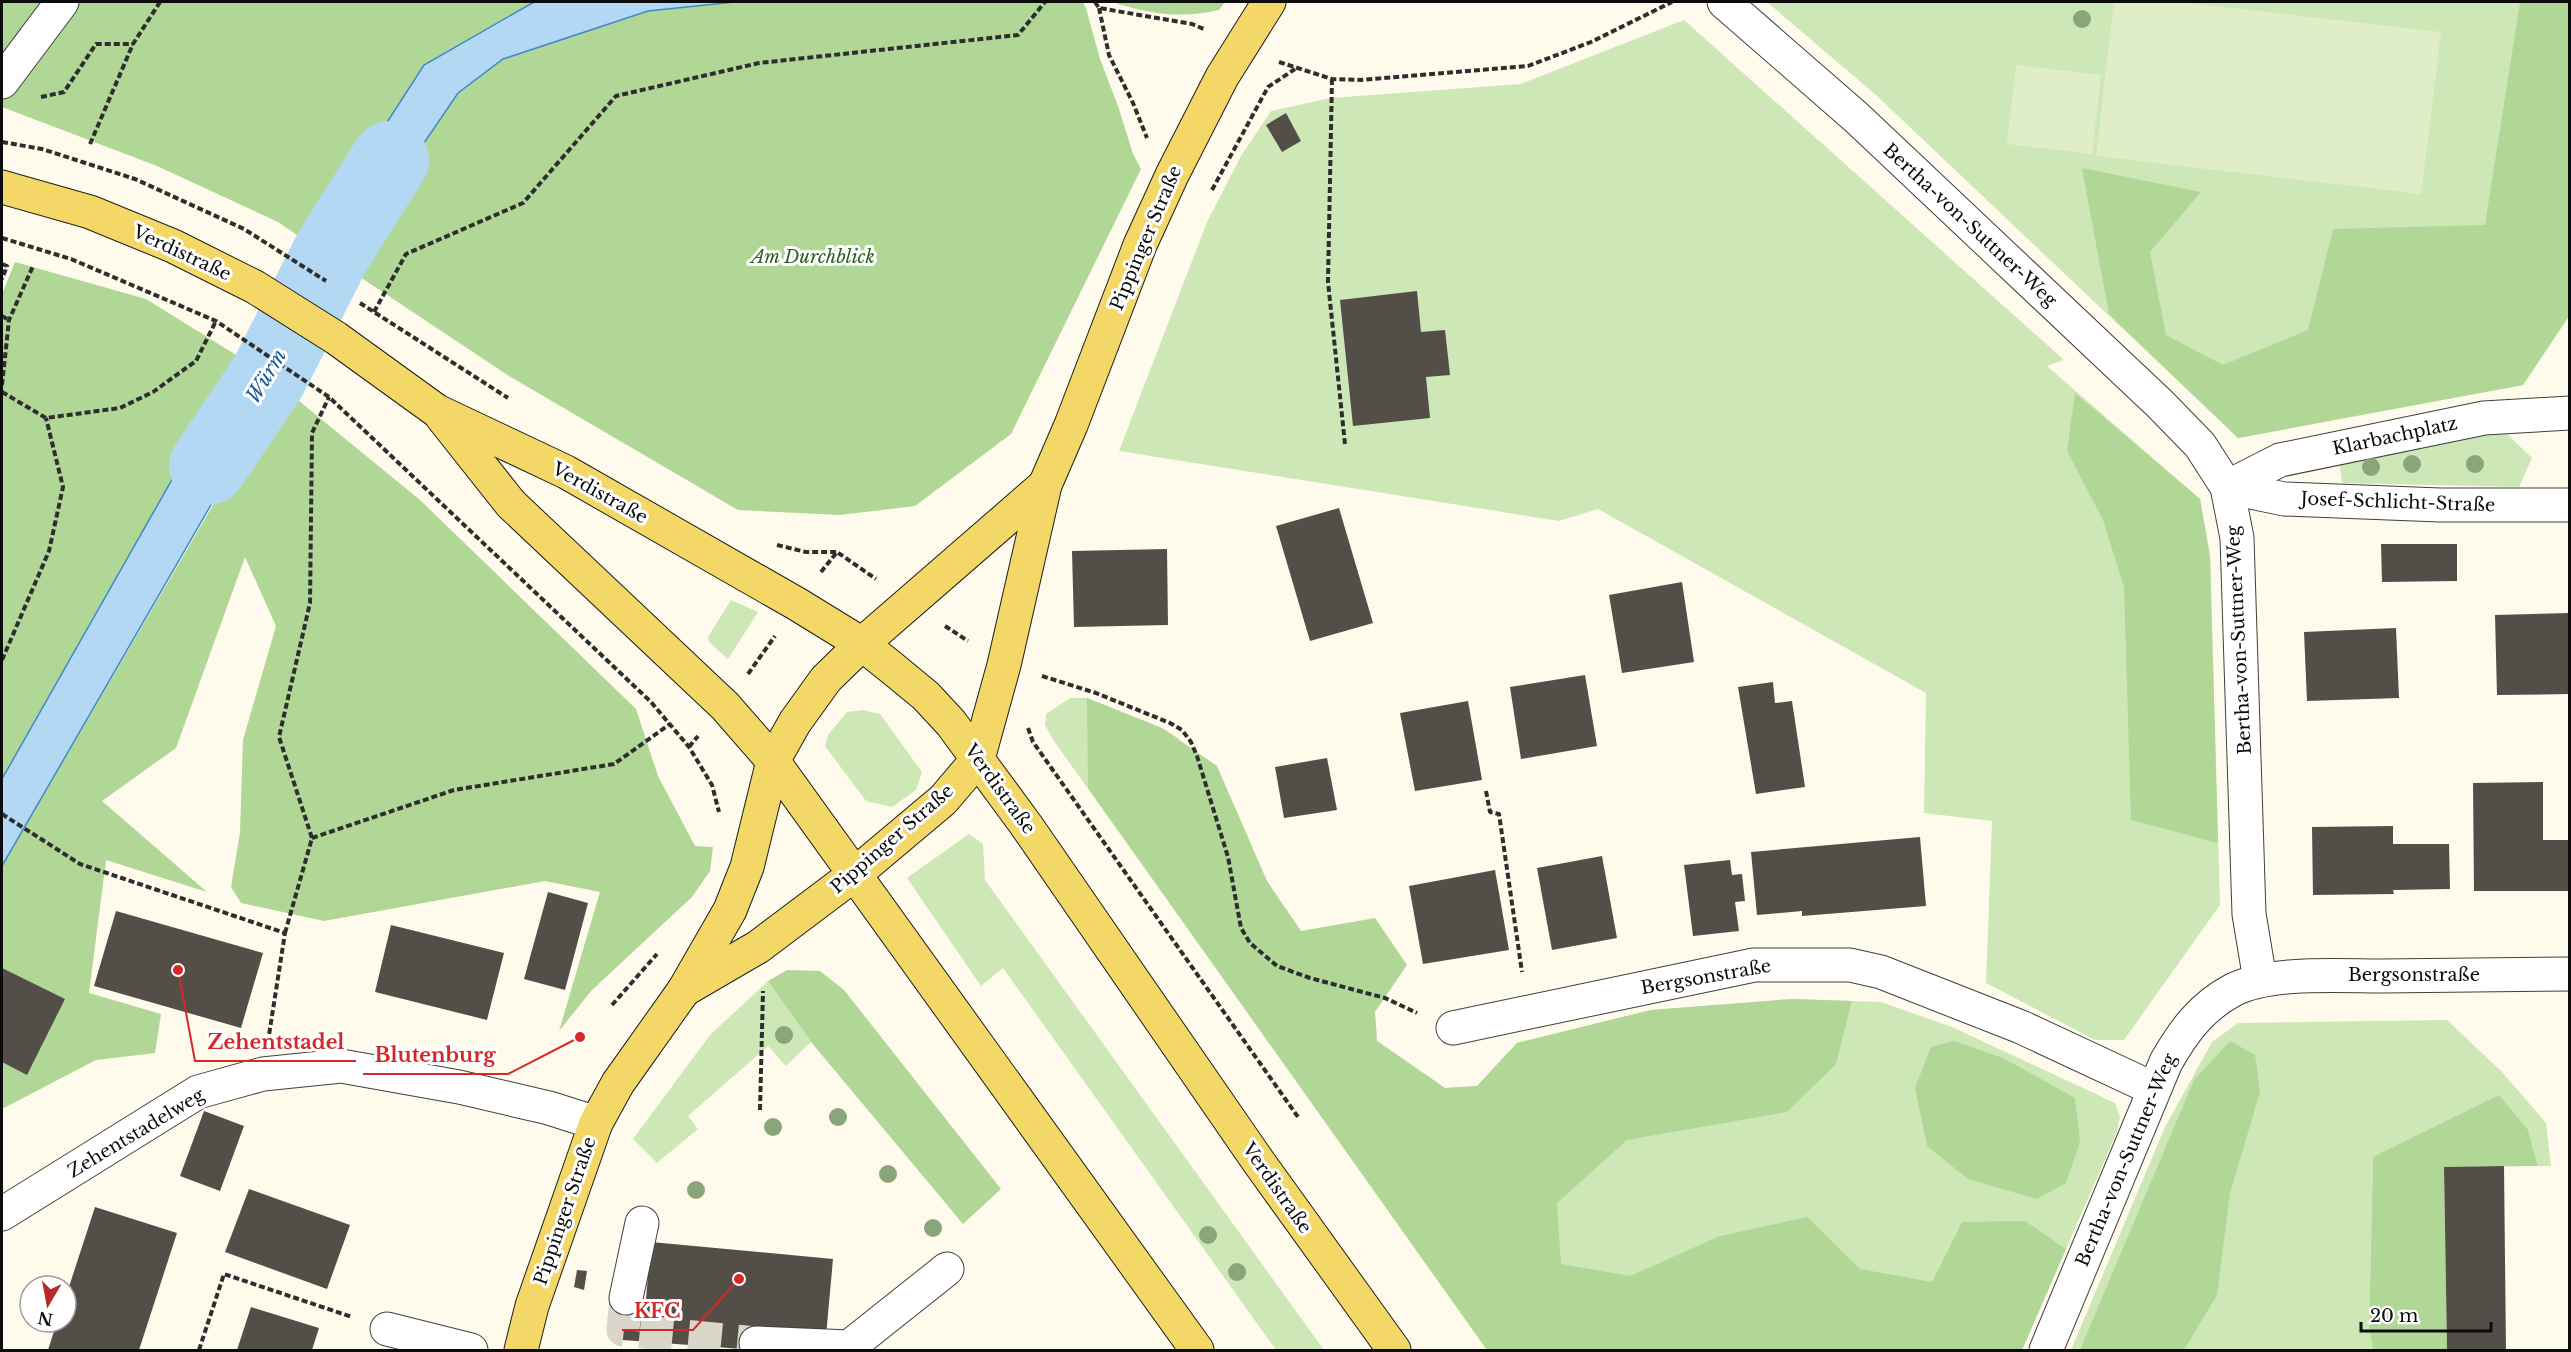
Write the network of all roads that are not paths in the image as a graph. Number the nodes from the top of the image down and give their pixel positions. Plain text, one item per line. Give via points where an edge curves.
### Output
1 (62, 2) edge
2 (1269, 2) edge
3 (1724, 2) edge
4 (2, 82) edge
5 (2, 187) edge
6 (437, 411) junction
7 (2570, 412) edge
8 (1045, 485) junction
9 (2227, 487) junction
10 (2570, 505) edge
11 (862, 644) junction
12 (978, 759) junction
13 (773, 761) junction
14 (855, 874) junction
15 (2570, 974) edge
16 (2260, 980) junction
17 (684, 990) junction
18 (1453, 1028) road end
19 (2154, 1089) junction
20 (596, 1124) junction
21 (2, 1215) edge
22 (642, 1223) dead end
23 (947, 1269) dead end
24 (626, 1298) tunnel mouth
25 (387, 1329) road end
26 (756, 1343) tunnel mouth
27 (471, 1350) edge
28 (522, 1350) edge
29 (1197, 1350) edge
30 (1394, 1350) edge
31 (2046, 1350) edge

1 - 4 street
2 - 8 main road, Pippinger Straße via 1241,45 1172,175 1140,245
3 - 9 street, Bertha-von-Suttner-Weg via 1857,118 2160,404 2200,445
5 - 6 main road, Verdistraße via 90,212 173,246 255,287 336,338
6 - 11 main road, Verdistraße via 566,472
6 - 13 main road, Verdistraße via 511,504 726,706
7 - 9 street, Klarbachplatz via 2484,418 2280,460
8 - 11 main road, Pippinger Straße
8 - 12 main road, Pippinger Straße
9 - 10 street, Josef-Schlicht-Straße via 2284,499
9 - 16 street, Bertha-von-Suttner-Weg via 2237,538 2249,914
11 - 12 main road, Verdistraße via 926,696
11 - 13 main road, Pippinger Straße via 826,679
12 - 14 main road, Pippinger Straße via 944,800
12 - 30 main road, Verdistraße via 1264,1171
13 - 14 main road, Verdistraße
13 - 17 main road, Pippinger Straße via 747,867 730,910
14 - 17 main road, Pippinger Straße via 758,947
14 - 29 main road, Verdistraße
15 - 16 street, Bergsonstraße
16 - 19 street, Bertha-von-Suttner-Weg via 2233,990 2200,1011 2181,1035
17 - 20 main road, Pippinger Straße via 618,1083
18 - 19 street, Bergsonstraße via 1754,965 1850,965 1881,972 2021,1026
19 - 31 street, Bertha-von-Suttner-Weg
20 - 21 street, Zehentstadelweg via 549,1108 459,1087 341,1066 263,1074 198,1092
20 - 28 main road, Pippinger Straße via 532,1306
22 - 24 street
23 - 26 street via 849,1347
25 - 27 street

